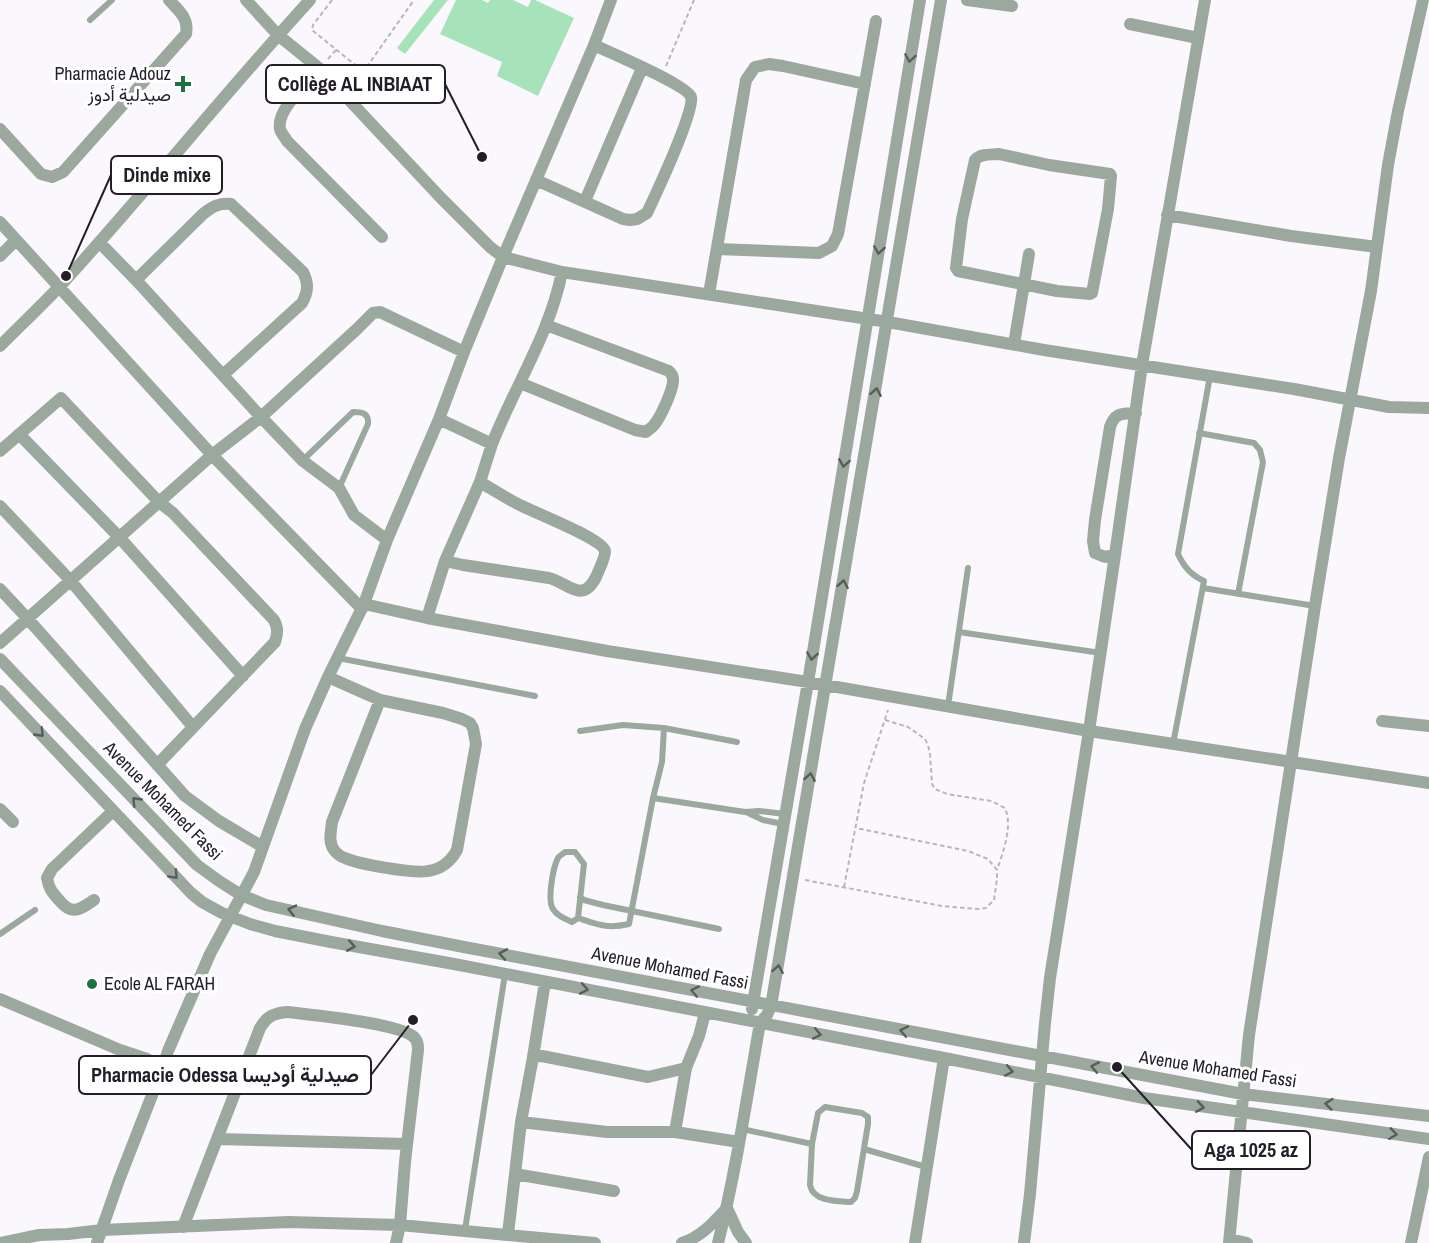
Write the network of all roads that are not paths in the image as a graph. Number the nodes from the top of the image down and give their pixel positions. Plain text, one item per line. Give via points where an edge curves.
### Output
1 (112, 0) edge
2 (169, 0) edge
3 (246, 0) edge
4 (310, 0) edge
5 (611, 0) edge
6 (920, 0) edge
7 (941, 0) edge
8 (967, 0) edge
9 (1205, 0) edge
10 (1423, 0) edge
11 (1012, 6) dead end
12 (90, 20) dead end
13 (876, 21) dead end
14 (1130, 24) dead end
15 (278, 35) junction
16 (1198, 38) junction
17 (594, 45) junction
18 (642, 68) junction
19 (320, 69) junction
20 (865, 84) junction
21 (0, 129) edge
22 (536, 180) junction
23 (585, 201) junction
24 (1167, 214) junction
25 (0, 222) edge
26 (382, 237) dead end
27 (16, 240) junction
28 (99, 242) junction
29 (1377, 247) junction
30 (717, 249) junction
31 (1029, 254) dead end
32 (0, 256) edge
33 (503, 257) junction
34 (562, 272) junction
35 (136, 280) junction
36 (1024, 285) junction
37 (59, 286) junction
38 (709, 294) junction
39 (867, 319) junction
40 (888, 322) junction
41 (546, 325) junction
42 (1014, 344) junction
43 (0, 346) edge
44 (464, 352) junction
45 (1142, 365) junction
46 (223, 375) junction
47 (1210, 376) junction
48 (520, 383) junction
49 (1350, 399) junction
50 (1429, 408) edge
51 (1136, 413) junction
52 (261, 417) junction
53 (440, 418) junction
54 (19, 434) junction
55 (1199, 434) junction
56 (492, 444) junction
57 (0, 451) edge
58 (212, 455) junction
59 (303, 461) junction
60 (480, 482) junction
61 (339, 488) junction
62 (159, 502) junction
63 (0, 506) edge
64 (120, 538) junction
65 (387, 540) junction
66 (1115, 555) junction
67 (445, 561) junction
68 (968, 568) dead end
69 (70, 580) junction
70 (1203, 588) junction
71 (0, 589) edge
72 (1238, 594) junction
73 (1315, 606) junction
74 (363, 607) junction
75 (427, 618) junction
76 (28, 619) junction
77 (959, 632) junction
78 (0, 643) edge
79 (1101, 653) junction
80 (337, 658) junction
81 (2, 666) edge
82 (243, 676) junction
83 (328, 677) junction
84 (808, 682) junction
85 (826, 685) junction
86 (0, 691) edge
87 (535, 696) dead end
88 (380, 700) junction
89 (948, 707) junction
90 (1382, 721) dead end
91 (1429, 726) edge
92 (193, 727) junction
93 (664, 728) junction
94 (580, 731) dead end
95 (1089, 731) junction
96 (737, 742) dead end
97 (1173, 744) junction
98 (1292, 762) junction
99 (157, 765) junction
100 (1429, 783) edge
101 (653, 798) junction
102 (0, 809) edge
103 (114, 811) junction
104 (784, 819) junction
105 (13, 822) dead end
106 (263, 847) junction
107 (241, 895) junction
108 (580, 897) junction
109 (94, 900) dead end
110 (35, 910) dead end
111 (632, 912) junction
112 (230, 916) junction
113 (578, 918) junction
114 (719, 929) dead end
115 (0, 934) edge
116 (505, 974) junction
117 (546, 982) junction
118 (0, 999) edge
119 (752, 1002) junction
120 (771, 1006) junction
121 (705, 1013) junction
122 (760, 1023) junction
123 (533, 1057) junction
124 (1042, 1057) junction
125 (944, 1058) junction
126 (164, 1067) junction
127 (686, 1068) junction
128 (1040, 1077) junction
129 (1242, 1094) junction
130 (1241, 1113) junction
131 (1429, 1116) edge
132 (521, 1122) junction
133 (742, 1129) junction
134 (675, 1132) junction
135 (217, 1139) junction
136 (1429, 1139) edge
137 (739, 1142) junction
138 (407, 1144) junction
139 (812, 1144) junction
140 (864, 1149) junction
141 (1429, 1156) edge
142 (926, 1167) junction
143 (515, 1174) junction
144 (614, 1191) dead end
145 (727, 1208) junction
146 (400, 1225) junction
147 (183, 1227) junction
148 (102, 1230) junction
149 (465, 1230) junction
150 (508, 1234) junction
151 (1229, 1241) edge
152 (0, 1243) edge
153 (98, 1243) edge
154 (396, 1243) edge
155 (588, 1243) edge
156 (682, 1243) edge
157 (718, 1243) edge
158 (746, 1243) edge
159 (915, 1243) edge
160 (1024, 1243) edge
161 (1247, 1243) edge
162 (1411, 1243) edge

1 - 12 lane
2 - 21 street via 186,20 186,34 63,172 52,177 41,174
3 - 15 street
4 - 15 street
5 - 17 street
6 -> 39 street
7 - 40 street
8 - 11 street
9 - 16 street
10 - 29 street via 1398,111
13 - 20 street
14 - 16 street
15 - 19 street
15 - 28 street
16 - 24 street
17 - 18 street
17 - 22 street
18 - 23 street
18 - 23 street via 692,97 673,154 647,213 637,219 623,219
19 - 26 street via 284,108 280,128 287,141
19 - 33 street via 441,198
20 - 30 street via 838,234 832,246 819,253
20 - 30 street via 783,66 755,67 746,80
22 - 23 street
22 - 33 street
24 - 29 street via 1281,235
24 - 45 street
25 - 27 street
27 - 32 street
27 - 37 street
28 - 35 street
28 - 37 street
29 - 49 street
30 - 38 street
31 - 36 street
33 - 34 street
33 - 44 street
34 - 38 street
34 - 41 street
35 - 46 street
35 - 46 street via 203,214 221,203 231,204 303,272 307,292 302,303
36 - 36 street via 956,268 962,219 978,156 999,154 1110,174 1108,208 1092,293
36 - 42 street
37 - 43 street
37 - 58 street
38 - 39 street
39 - 40 street
39 -> 84 street
40 - 42 street
85 -> 40 street
41 - 48 street
41 - 48 street via 669,371 673,381 664,405 655,425 646,432
42 - 45 street
44 - 52 street via 380,312 373,313
44 - 53 street
45 - 47 street
45 - 51 street
46 - 52 street
47 - 49 street
47 - 55 lane
48 - 56 street
49 - 50 street via 1389,407
49 - 73 street
51 - 66 street
51 - 66 street via 1118,415 1112,420 1095,520 1095,553
52 - 58 street
52 - 59 street
53 - 56 street
53 - 65 street
54 - 57 street
54 - 62 street via 61,398
54 - 64 street
55 - 70 lane via 1178,555 1192,575 1204,581
55 - 72 lane via 1254,443 1263,462
56 - 60 street
58 - 62 street
58 - 74 street
59 - 61 street
59 - 61 lane via 353,412 363,412 368,424
60 - 67 street
60 - 67 street via 602,546 605,552 596,578 579,591 549,578
61 - 65 street via 354,515
62 - 64 street
62 - 82 street via 274,620 275,642
63 - 69 street
64 - 69 street
64 - 82 street
65 - 74 street
66 - 79 street
67 - 75 street
68 - 77 lane
69 - 76 street
69 - 92 street
70 - 72 lane
70 - 97 lane
71 - 76 street
72 - 73 lane
73 - 98 street
74 - 75 street
74 - 80 street
75 - 84 street
76 - 78 street
76 - 99 street
77 - 79 lane
77 - 89 lane
79 - 95 street
80 - 83 street
80 - 87 lane
107 -> 81 street, Avenue Mohamed Fassi via 197,865
82 - 92 street
83 - 88 street
83 - 106 street
84 - 85 street
84 - 104 street
85 - 89 street
120 -> 85 street
86 -> 103 street, Avenue Mohamed Fassi
88 - 88 street via 462,718 473,728 476,744 457,850 453,859 437,869 414,872 359,862 344,858 331,845 332,822
89 - 95 street
90 - 91 street
92 - 99 street
93 - 94 lane via 623,725
93 - 96 lane
93 - 101 lane via 662,762
95 - 97 street
95 - 124 street via 1050,978
97 - 98 street
98 - 100 street
98 - 129 street
99 - 106 street via 185,796
101 - 104 lane via 764,812
101 - 111 lane
102 - 105 street
103 - 109 street via 52,868 47,878 49,888 65,908 81,908
103 -> 112 street, Avenue Mohamed Fassi via 191,893
104 - 119 street
106 - 107 street
107 - 112 street
119 -> 107 street, Avenue Mohamed Fassi via 382,931 266,905
108 - 111 lane
108 - 113 lane
108 - 113 lane via 584,864 575,852 565,852 558,857 555,868 551,908 572,922
110 - 115 lane
111 - 113 lane via 630,924 617,927 597,926
111 - 114 lane
112 -> 116 street, Avenue Mohamed Fassi via 275,931
112 - 126 street via 210,954
116 - 117 street, Avenue Mohamed Fassi
116 - 149 lane
117 -> 121 street, Avenue Mohamed Fassi
117 - 123 street
118 - 126 street
119 - 120 street, Avenue Mohamed Fassi
119 - 122 street via 754,1016
120 - 122 street
124 -> 120 street, Avenue Mohamed Fassi
121 - 122 street, Avenue Mohamed Fassi
121 - 127 street
122 -> 125 street, Avenue Mohamed Fassi
122 - 133 street
123 - 127 street via 648,1077
123 - 132 street
124 - 128 street
129 -> 124 street, Avenue Mohamed Fassi
125 -> 128 street, Avenue Mohamed Fassi
125 - 142 street
126 - 148 street
127 - 134 street
128 -> 130 street, Avenue Mohamed Fassi
128 - 160 street
129 - 130 street
131 -> 129 street, Avenue Mohamed Fassi
130 -> 136 street, Avenue Mohamed Fassi
130 - 151 street
132 - 134 street via 608,1132
132 - 143 street
133 - 137 street
133 - 139 lane
134 - 137 street
135 - 138 street
135 - 138 street via 260,1028 266,1018 288,1012 382,1025 416,1039
135 - 147 street
137 - 145 street
138 - 146 street
139 - 140 lane via 818,1113 829,1107 866,1115
139 - 140 lane via 811,1191 818,1197 847,1202 855,1198
140 - 142 lane
141 - 162 street
142 - 159 street
143 - 144 street
143 - 150 street
145 - 156 street via 698,1236
145 - 157 street
145 - 158 street
146 - 147 street via 288,1222
146 - 149 street
146 - 154 street
147 - 148 street
148 - 152 street via 39,1235
148 - 153 street
149 - 150 street
150 - 155 street
151 - 161 street

